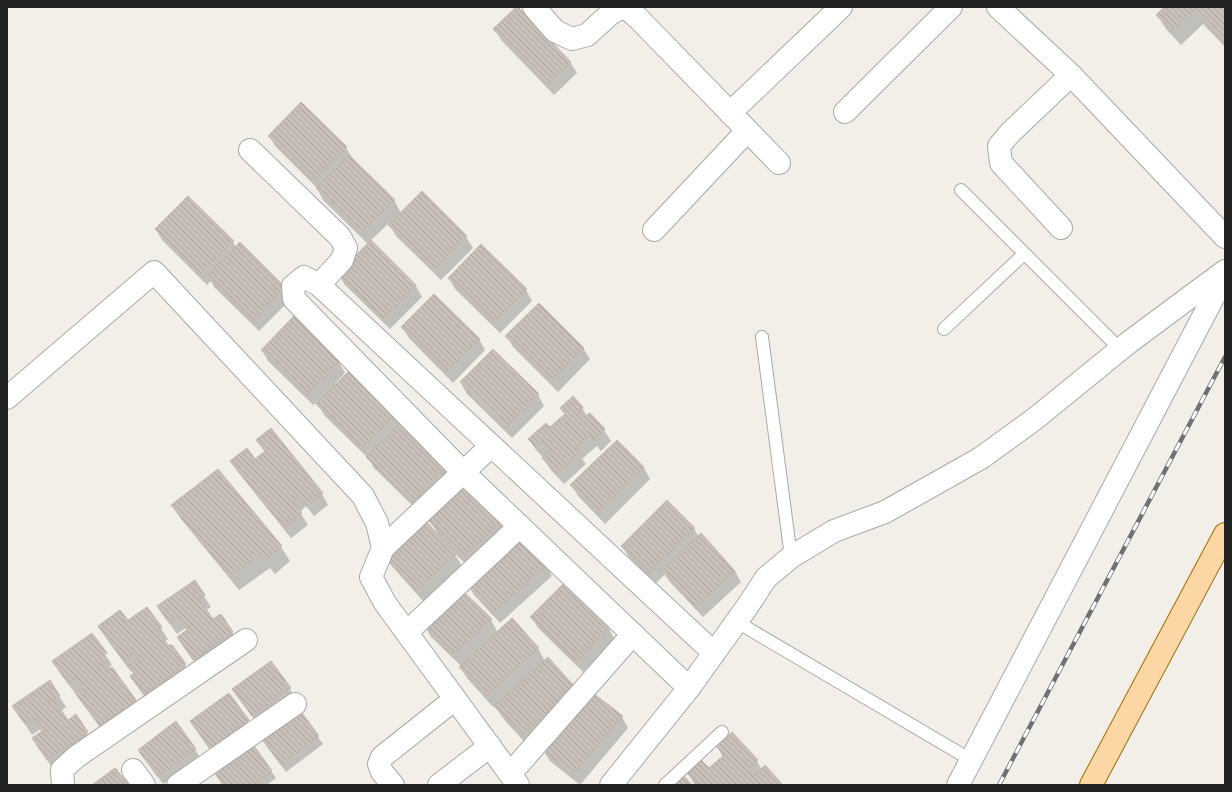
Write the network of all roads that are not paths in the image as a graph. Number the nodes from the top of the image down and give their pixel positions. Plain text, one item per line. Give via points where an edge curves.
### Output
1 (534, 7) edge
2 (841, 7) edge
3 (951, 7) edge
4 (998, 7) edge
5 (1071, 75) junction
6 (845, 112) dead end
7 (730, 113) junction
8 (747, 131) junction
9 (250, 150) dead end
10 (779, 163) dead end
11 (961, 190) dead end
12 (1060, 228) dead end
13 (654, 230) dead end
14 (1225, 237) edge
15 (1024, 254) junction
16 (1225, 272) edge
17 (1225, 275) edge
18 (319, 285) junction
19 (944, 329) dead end
20 (762, 337) dead end
21 (1120, 349) junction
22 (7, 398) edge
23 (491, 446) junction
24 (463, 472) junction
25 (520, 526) junction
26 (1225, 534) edge
27 (383, 548) junction
28 (791, 557) junction
29 (736, 622) junction
30 (407, 632) junction
31 (633, 634) junction
32 (246, 640) dead end
33 (714, 653) junction
34 (689, 688) junction
35 (456, 699) junction
36 (295, 704) dead end
37 (722, 732) dead end
38 (490, 746) junction
39 (971, 760) junction
40 (514, 780) edge
41 (1094, 784) edge
42 (63, 785) edge
43 (178, 785) edge
44 (393, 785) edge
45 (438, 785) edge
46 (612, 785) edge
47 (665, 785) edge
48 (958, 785) edge

1 - 7 street via 555,31 572,39 587,35 618,9 628,9
2 - 7 street
3 - 6 street
4 - 5 street
5 - 12 street via 999,146 1001,163
5 - 14 street
7 - 8 street
8 - 10 street
8 - 13 street
9 - 18 street via 340,237 346,248 342,260
11 - 15 lane
15 - 19 lane
15 - 21 lane
16 - 21 street
17 - 39 street
18 - 23 street
18 - 24 street via 304,277 293,286 294,299
20 - 28 lane
21 - 28 street via 1036,418 981,458 885,512 834,531
22 - 27 street via 154,272 363,496 378,523
23 - 24 street
23 - 33 street
24 - 25 street
24 - 27 street
25 - 30 street
25 - 31 street
26 - 41 main road
27 - 30 street via 371,577 385,603
28 - 29 street via 766,578
29 - 33 street
29 - 39 lane
30 - 35 street
31 - 34 street
31 - 40 street
32 - 42 street via 76,756 62,770
33 - 34 street
34 - 46 street
35 - 38 street
35 - 44 street via 382,757 379,764 382,772
36 - 43 street
37 - 47 lane
38 - 40 street
38 - 45 street
39 - 48 street

